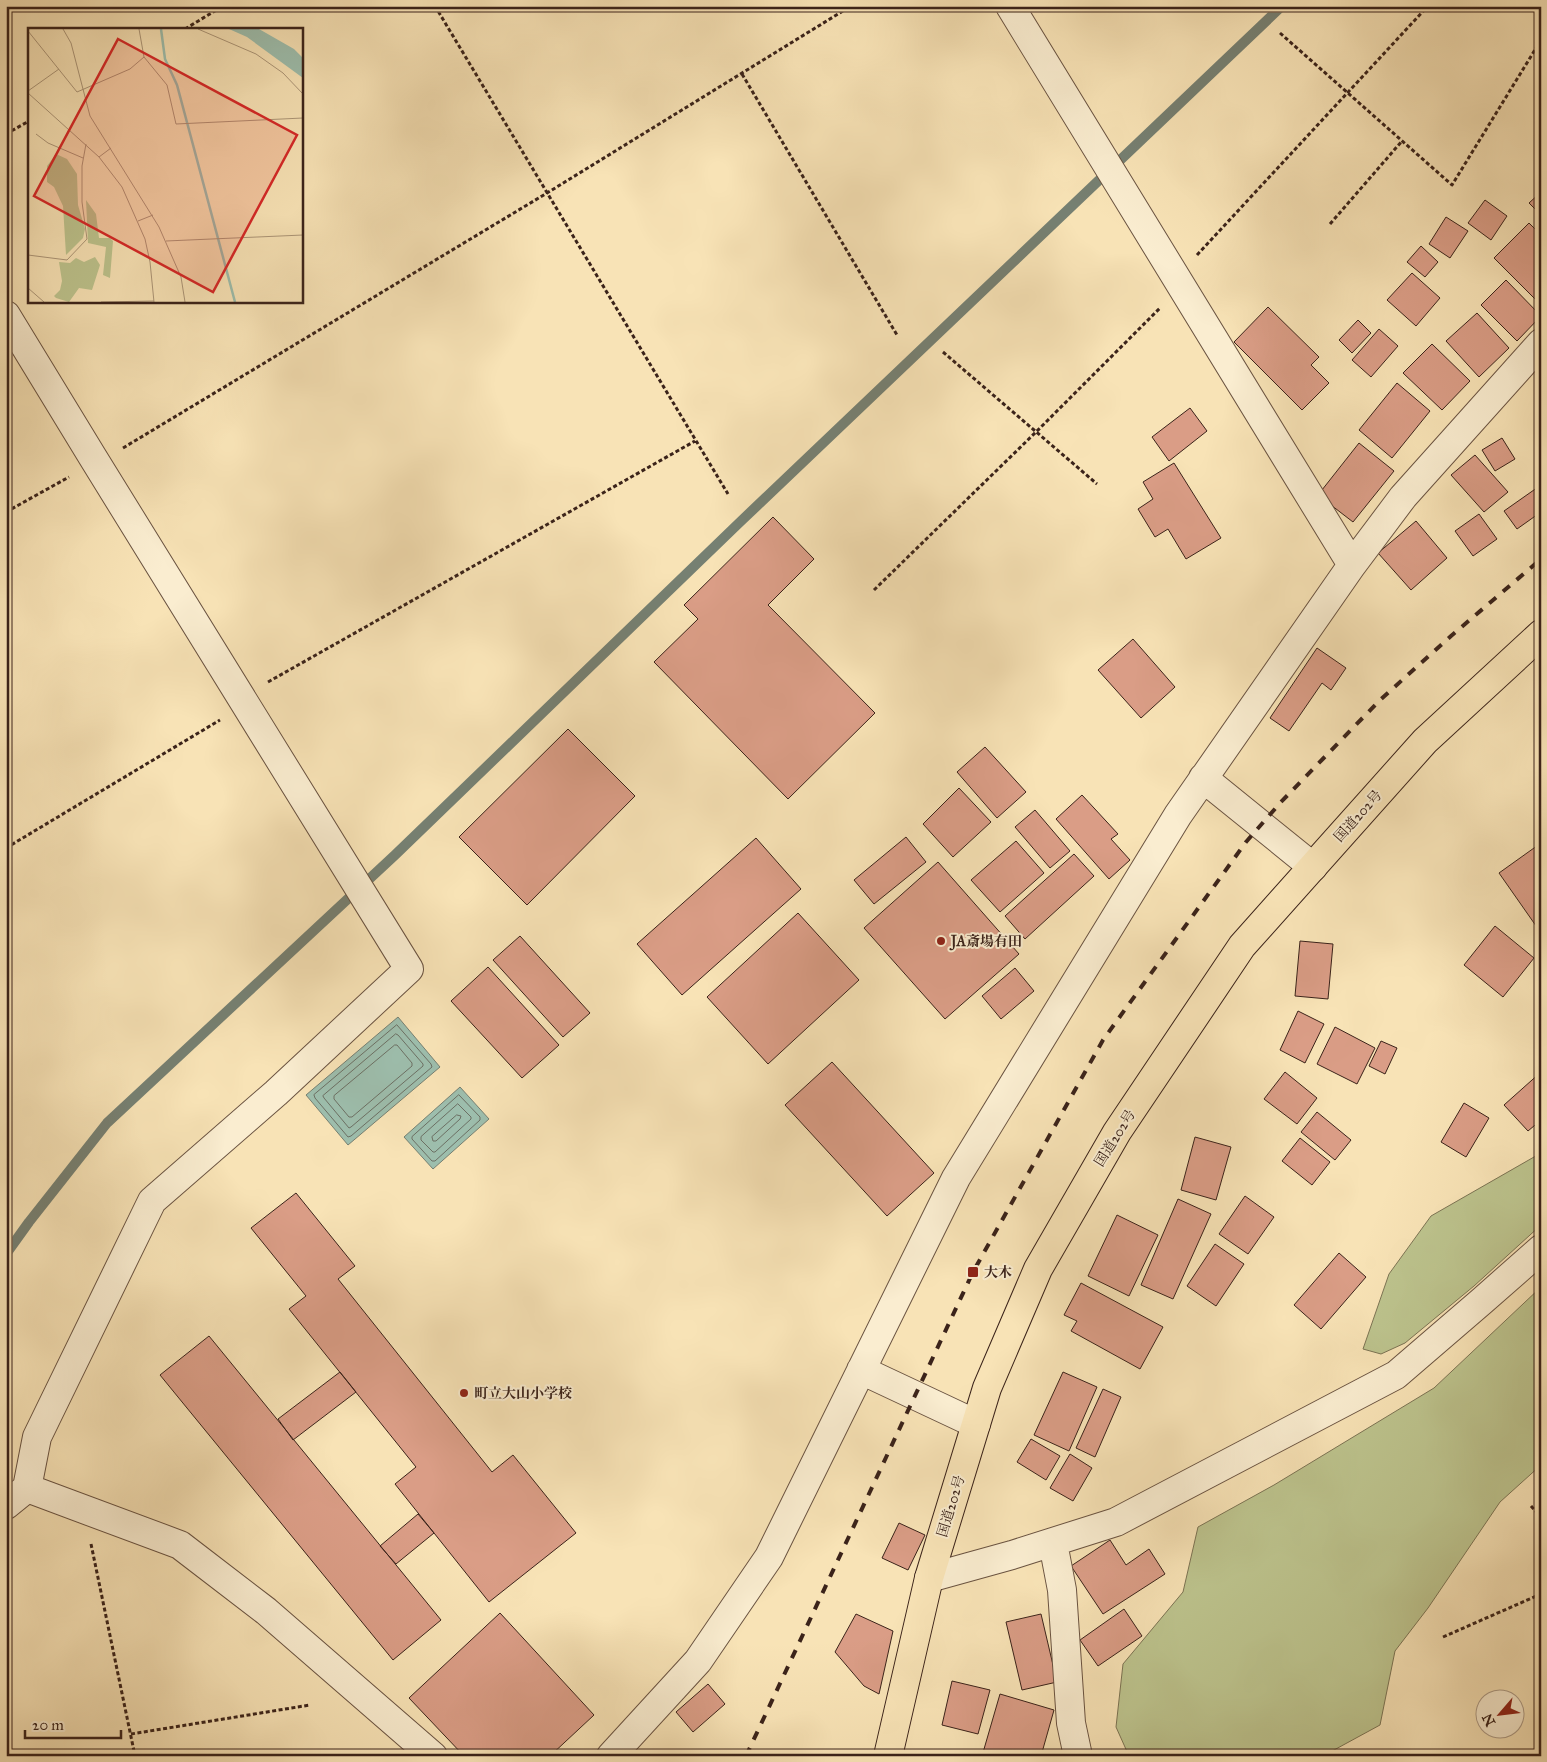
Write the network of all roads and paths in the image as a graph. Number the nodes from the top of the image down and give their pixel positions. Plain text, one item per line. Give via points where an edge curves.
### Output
1 (223, 6) edge
2 (435, 6) edge
3 (851, 6) edge
4 (1010, 6) edge
5 (1428, 6) edge
6 (187, 28) edge
7 (1280, 33) dead end
8 (1541, 40) edge
9 (742, 74) junction
10 (1348, 93) junction
11 (28, 122) edge
12 (6, 134) edge
13 (1402, 141) junction
14 (547, 193) junction
15 (1330, 224) dead end
16 (1195, 257) dead end
17 (1166, 302) dead end
18 (6, 315) edge
19 (898, 335) dead end
20 (1541, 343) edge
21 (943, 352) dead end
22 (1036, 432) junction
23 (696, 440) junction
24 (123, 448) dead end
25 (74, 474) dead end
26 (1097, 484) dead end
27 (728, 494) dead end
28 (6, 512) edge
29 (1352, 565) junction
30 (874, 590) dead end
31 (1541, 634) edge
32 (267, 682) dead end
33 (223, 718) dead end
34 (1203, 778) junction
35 (6, 848) edge
36 (1313, 867) junction
37 (1541, 1248) edge
38 (862, 1370) junction
39 (976, 1424) junction
40 (28, 1488) junction
41 (6, 1504) edge
42 (1531, 1506) dead end
43 (1541, 1517) edge
44 (90, 1539) dead end
45 (1053, 1543) junction
46 (929, 1578) junction
47 (1541, 1594) edge
48 (1444, 1637) dead end
49 (310, 1704) dead end
50 (131, 1734) junction
51 (135, 1756) edge
52 (433, 1756) edge
53 (611, 1756) edge
54 (888, 1756) edge
55 (1078, 1756) edge

1 - 6 path
2 - 14 path
3 - 9 path
4 - 29 street
5 - 10 path
7 - 10 path
8 - 13 path via 1452,185
9 - 14 path
9 - 19 path
10 - 13 path
10 - 16 path
11 - 12 path
13 - 15 path
14 - 23 path
14 - 24 path
17 - 22 path
18 - 40 street via 409,969 276,1093 152,1201 37,1437
20 - 29 street via 1403,497
21 - 22 path
22 - 26 path
22 - 30 path
23 - 27 path
23 - 32 path
25 - 28 path
29 - 34 street
31 - 36 highway, 国道202号 via 1425,741
33 - 35 path
34 - 36 street
34 - 38 street via 956,1178
36 - 39 highway, 国道202号 via 1242,946 1117,1132 1038,1269 987,1388
37 - 45 street via 1396,1375 1116,1522
38 - 39 street
38 - 53 street via 769,1557 698,1661
39 - 46 highway, 国道202号
40 - 41 street
40 - 52 street via 180,1545 266,1612
42 - 43 path
44 - 50 path
45 - 46 street
45 - 55 street via 1062,1590 1070,1723
46 - 54 highway, 国道202号
47 - 48 path
49 - 50 path
50 - 51 path

